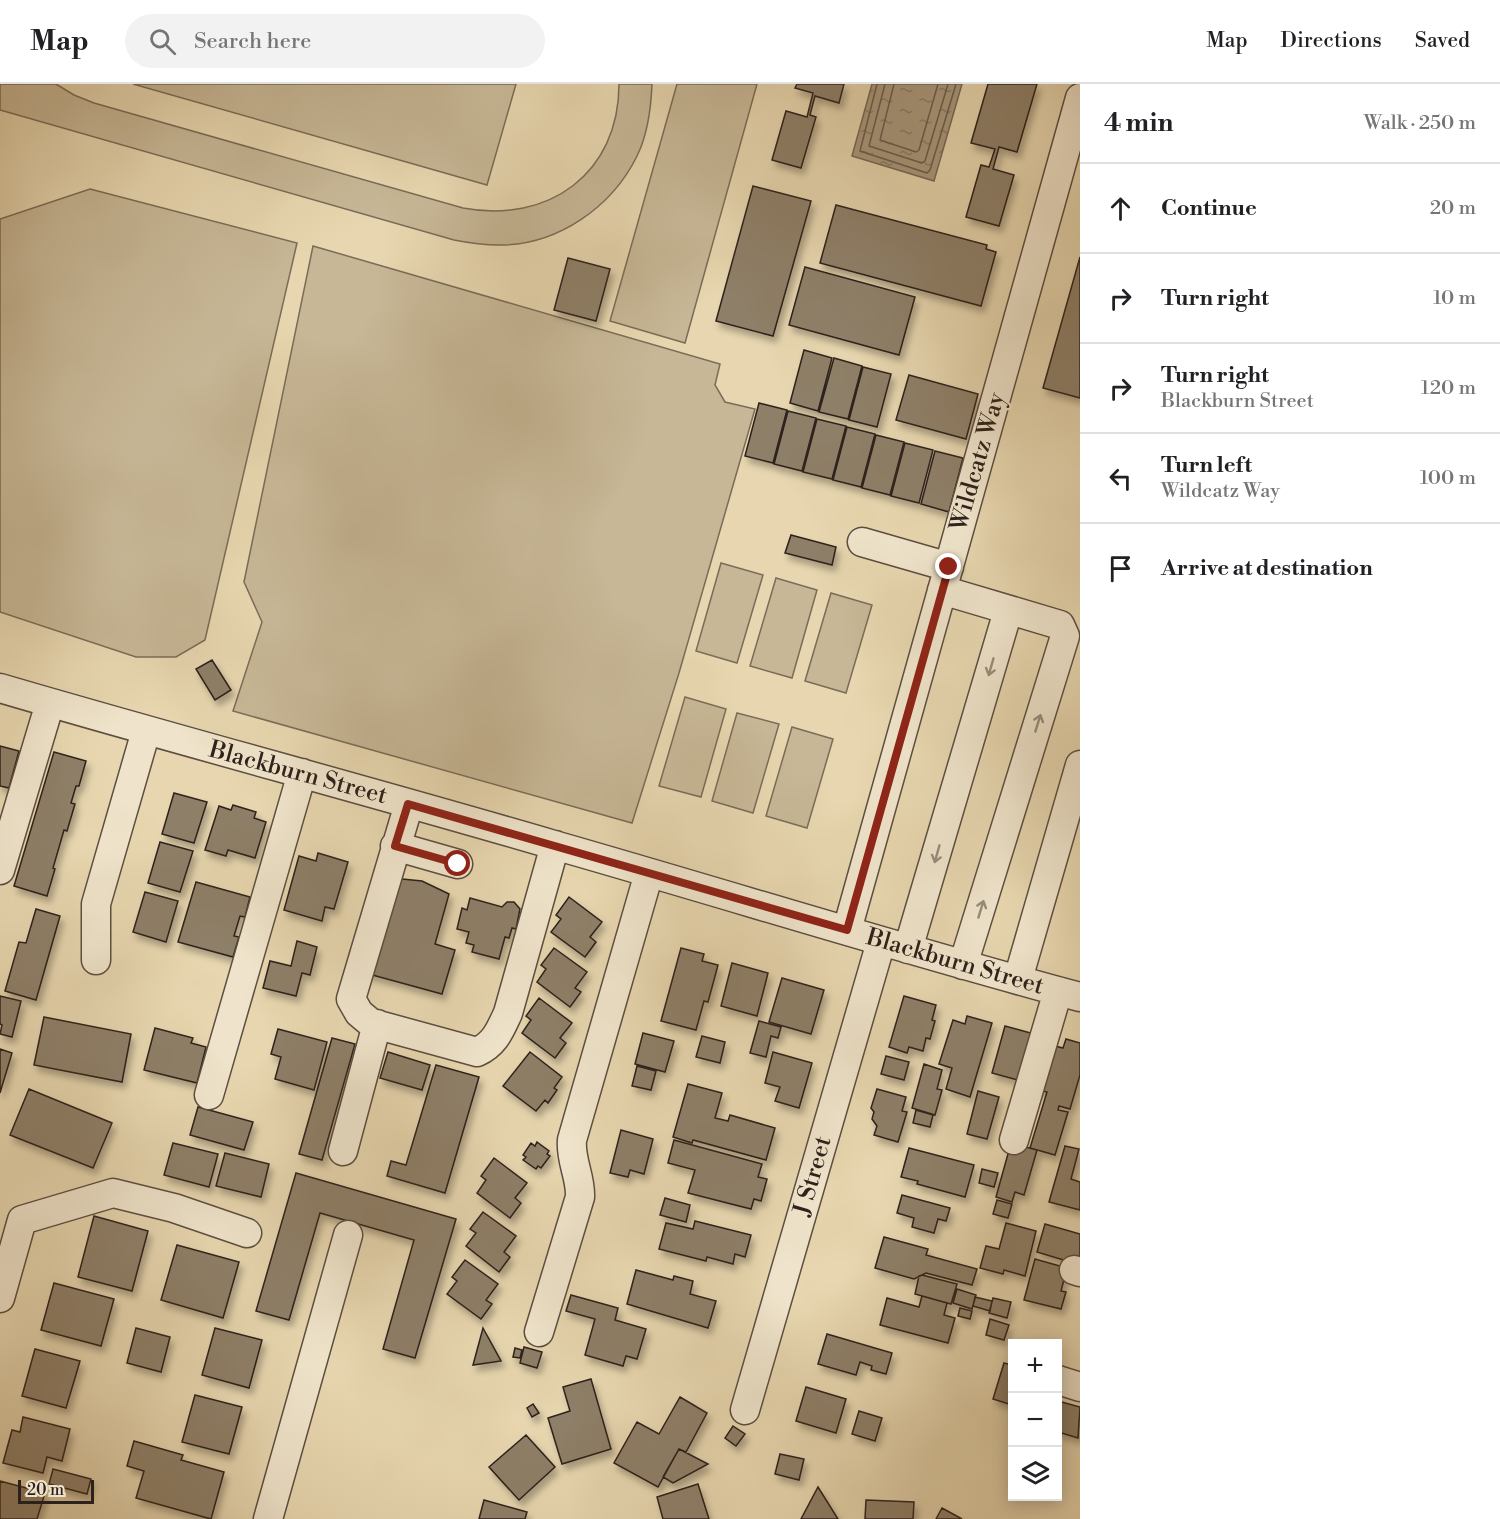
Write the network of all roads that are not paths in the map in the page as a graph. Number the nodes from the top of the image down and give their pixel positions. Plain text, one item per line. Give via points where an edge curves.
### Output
1 (1080, 98) edge
2 (862, 542) dead end
3 (946, 579) junction
4 (1008, 611) junction
5 (0, 688) edge
6 (50, 703) junction
7 (146, 731) junction
8 (1080, 765) edge
9 (302, 774) junction
10 (408, 804) junction
11 (555, 845) junction
12 (395, 846) junction
13 (458, 864) dead end
14 (0, 870) edge
15 (649, 873) junction
16 (847, 930) junction
17 (895, 945) junction
18 (96, 960) dead end
19 (963, 965) junction
20 (1018, 979) junction
21 (1074, 992) edge
22 (377, 1024) junction
23 (209, 1095) dead end
24 (1014, 1140) dead end
25 (343, 1151) dead end
26 (247, 1233) dead end
27 (348, 1235) dead end
28 (0, 1298) edge
29 (539, 1332) dead end
30 (1062, 1381) edge
31 (1080, 1387) edge
32 (745, 1410) dead end
33 (268, 1519) edge

1 - 3 street, Wildcatz Way
2 - 3 street
3 - 4 street
3 - 16 street, Wildcatz Way
4 -> 17 street, J Street
19 -> 4 street via 1065,636 1060,625
5 - 6 street, Blackburn Street
6 - 7 street, Blackburn Street
6 - 14 street
7 - 9 street, Blackburn Street
7 - 18 street via 96,904
8 - 20 street
9 - 10 street, Blackburn Street
9 - 23 street
10 - 11 street, Blackburn Street
10 - 12 street
11 - 15 street, Blackburn Street
11 - 22 street via 508,1013 488,1047 477,1052
12 - 13 street
12 - 22 street via 351,999 359,1013
15 - 16 street, Blackburn Street
15 - 29 street via 572,1140 580,1197
16 - 17 street, Blackburn Street
17 - 19 street, Blackburn Street
17 - 32 street, J Street
19 - 20 street, Blackburn Street
20 - 21 street, Blackburn Street
21 - 24 street
22 - 25 street
26 - 28 street via 174,1208 113,1194 22,1220
27 - 33 street
30 - 31 street

